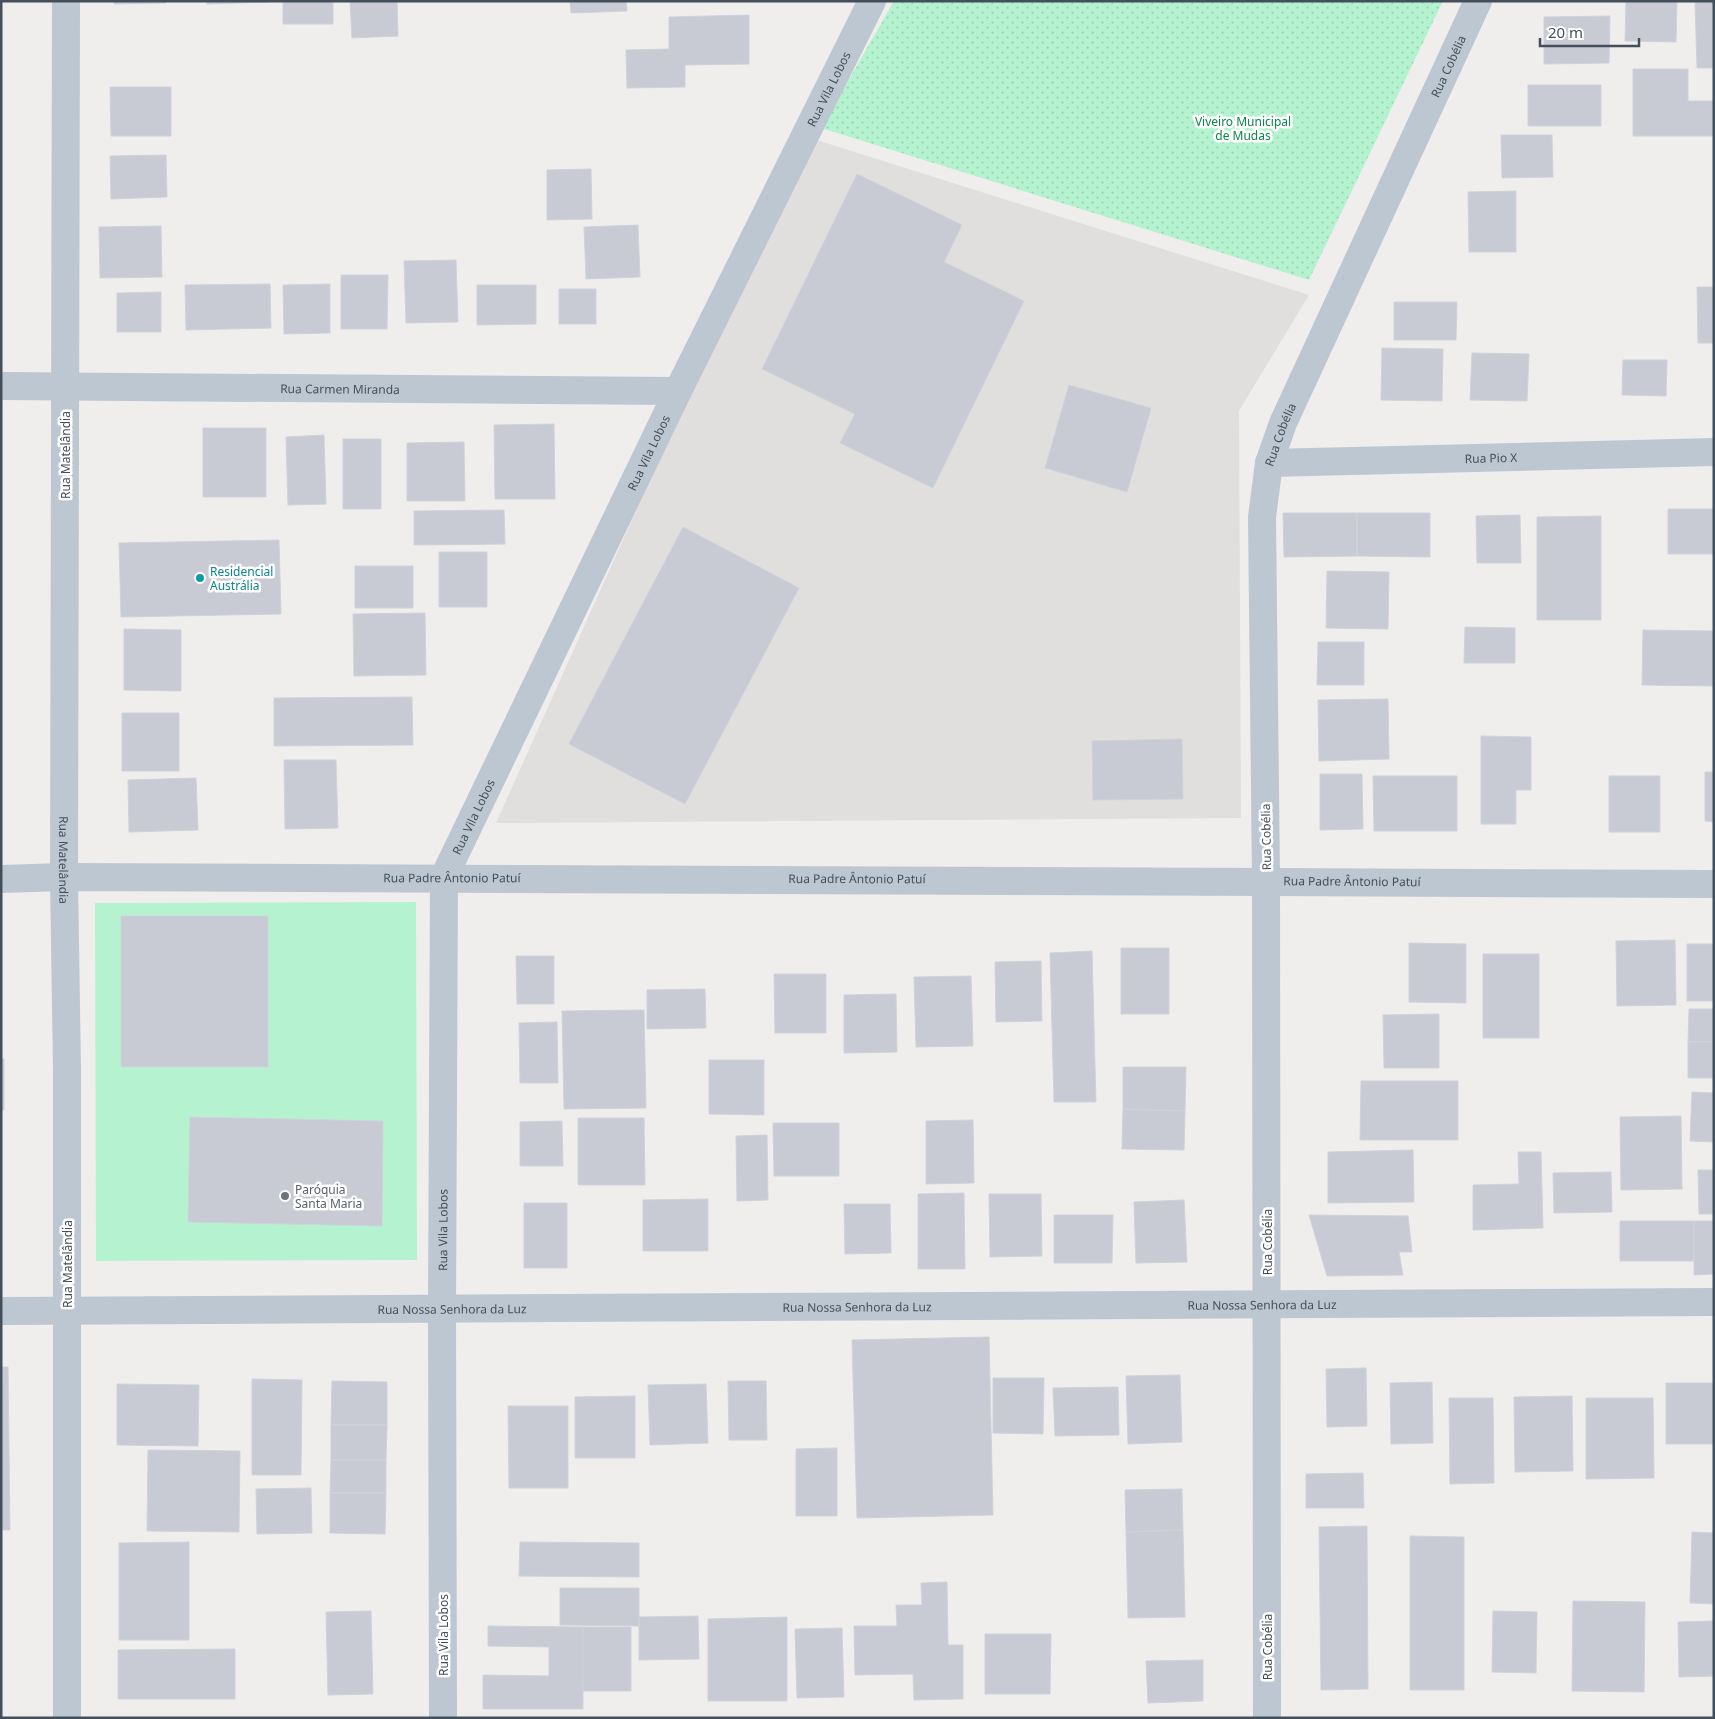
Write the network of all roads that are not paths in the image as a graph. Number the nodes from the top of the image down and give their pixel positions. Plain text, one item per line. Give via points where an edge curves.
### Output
1 (66, 1) edge
2 (872, 1) edge
3 (1478, 1) edge
4 (1, 386) edge
5 (66, 386) junction
6 (678, 391) junction
7 (1714, 452) edge
8 (1269, 463) junction
9 (64, 877) junction
10 (444, 877) junction
11 (1, 879) edge
12 (1266, 879) junction
13 (1714, 884) edge
14 (1714, 1302) edge
15 (1268, 1304) junction
16 (442, 1308) junction
17 (1, 1311) edge
18 (67, 1311) junction
19 (67, 1718) edge
20 (443, 1718) edge
21 (1266, 1718) edge

1 - 5 street, Rua Matelândia
2 - 6 street, Rua Vila Lobos
3 - 8 street, Rua Cobélia via 1283,423
4 - 5 street, Rua Carmen Miranda
5 - 6 street, Rua Carmen Miranda
5 - 9 street, Rua Matelândia
6 - 10 street, Rua Vila Lobos
7 - 8 street, Rua Pio X
8 - 12 street, Rua Cobélia via 1262,517
9 - 10 street, Rua Padre Ântonio Patuí
9 - 11 street, Rua Padre Ântonio Patuí
9 - 18 street, Rua Matelândia
10 - 12 street, Rua Padre Ântonio Patuí
10 - 16 street, Rua Vila Lobos
12 - 13 street, Rua Padre Ântonio Patuí
12 - 15 street, Rua Cobélia
14 - 15 street, Rua Nossa Senhora da Luz
15 - 16 street, Rua Nossa Senhora da Luz
15 - 21 street, Rua Cobélia
16 - 18 street, Rua Nossa Senhora da Luz
16 - 20 street, Rua Vila Lobos
17 - 18 street, Rua Nossa Senhora da Luz
18 - 19 street, Rua Matelândia

